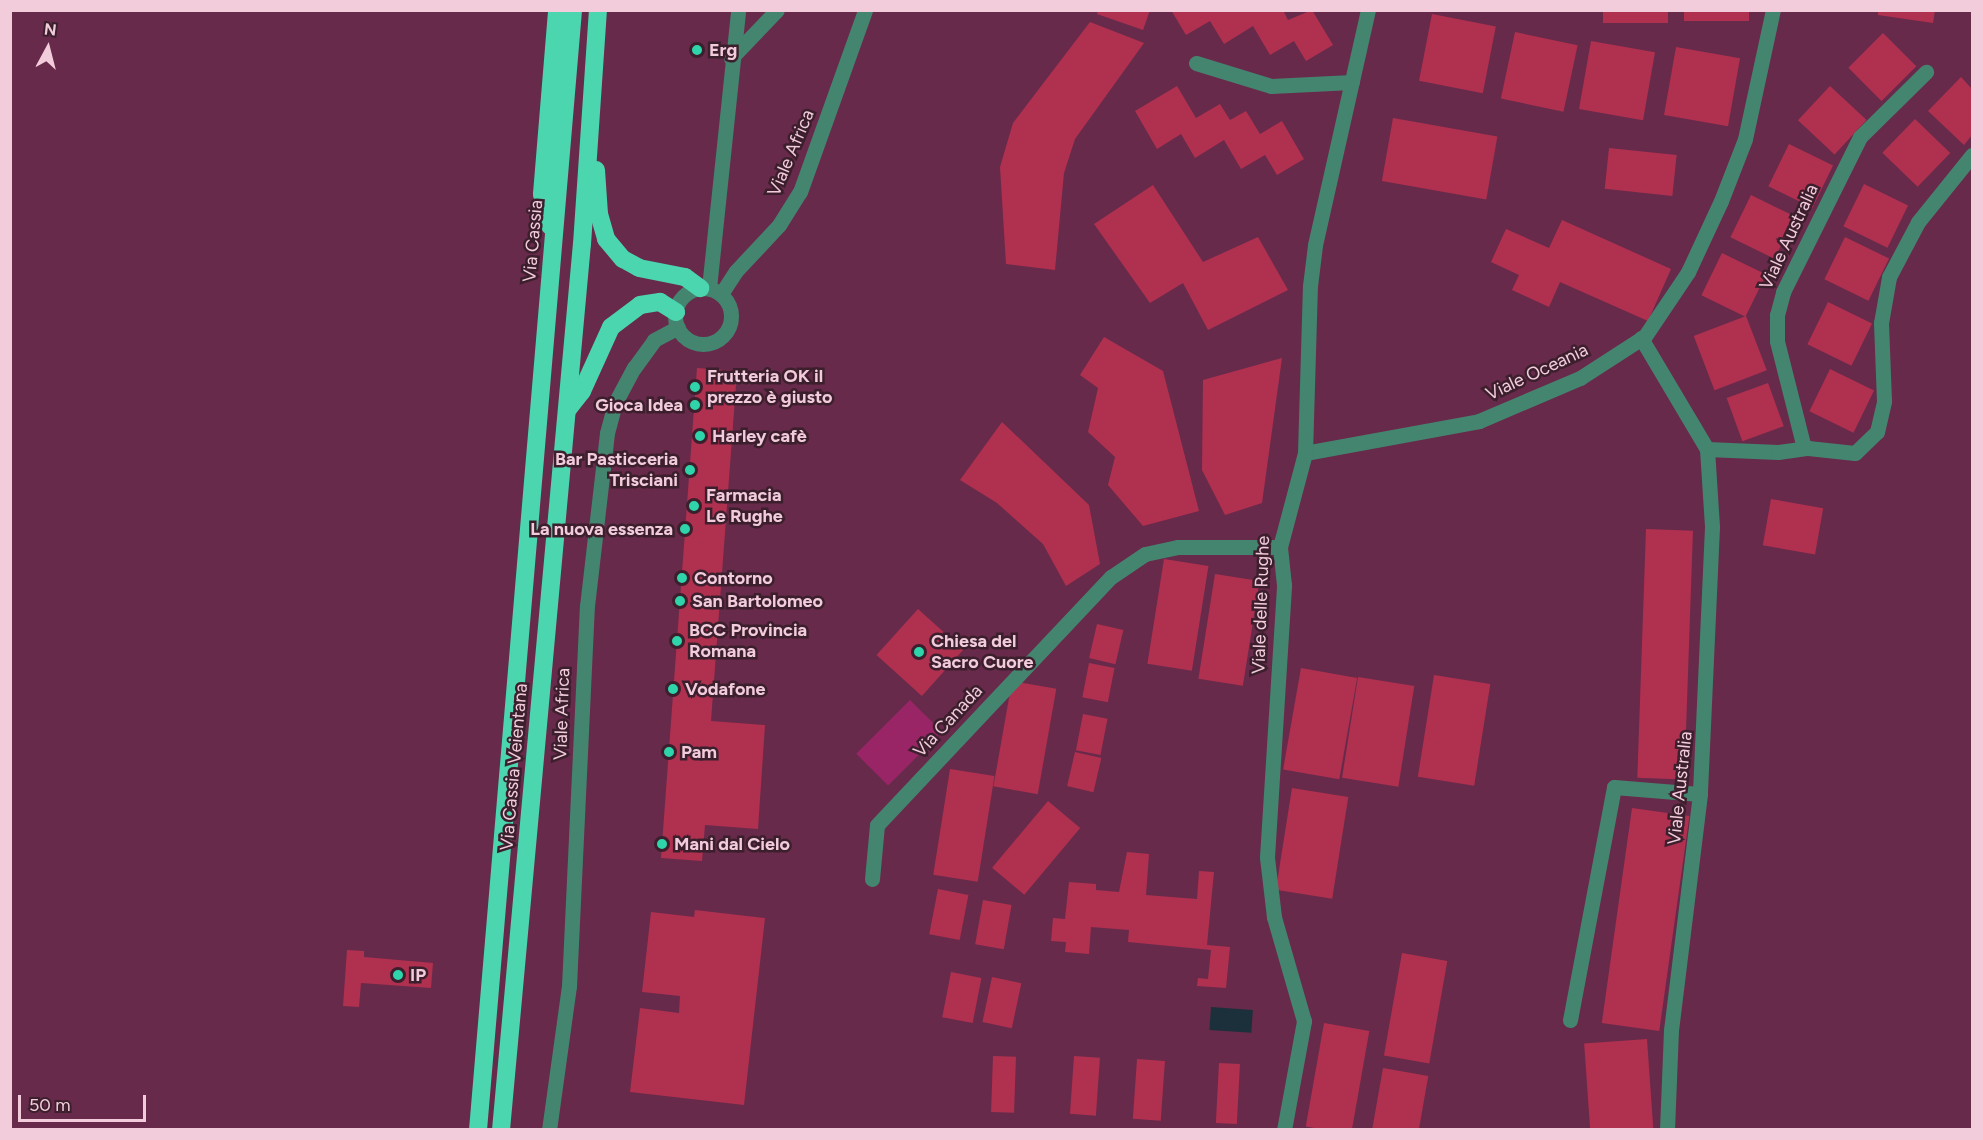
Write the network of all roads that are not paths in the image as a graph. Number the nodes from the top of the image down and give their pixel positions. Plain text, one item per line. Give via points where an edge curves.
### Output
1 (557, 10) edge
2 (573, 10) edge
3 (598, 10) edge
4 (738, 10) edge
5 (777, 10) edge
6 (865, 10) edge
7 (1368, 10) edge
8 (1773, 10) edge
9 (731, 58) junction
10 (1196, 63) dead end
11 (1926, 72) dead end
12 (1352, 82) junction
13 (588, 141) junction
14 (1972, 155) edge
15 (554, 239) junction
16 (710, 290) junction
17 (677, 320) junction
18 (1641, 338) junction
19 (568, 409) junction
20 (1804, 448) junction
21 (1707, 449) junction
22 (1305, 453) junction
23 (534, 476) joint
24 (1280, 547) junction
25 (1701, 794) junction
26 (872, 879) dead end
27 (1570, 1020) dead end
28 (478, 1130) edge
29 (501, 1130) edge
30 (549, 1130) edge
31 (1284, 1130) edge
32 (1667, 1130) edge

1 - 15 highway via 542,194
2 - 15 highway, Via Cassia
3 - 13 highway
4 - 9 street
5 - 9 street
6 - 16 street, Viale Africa via 800,192 779,225 736,272
7 - 12 street, Viale delle Rughe
8 - 18 street, Viale Oceania via 1744,139 1721,201 1688,272
9 - 16 street
10 - 12 street via 1271,86
11 - 20 street, Viale Australia via 1860,137 1783,292 1776,315 1777,341
12 - 22 street, Viale delle Rughe via 1310,286
13 - 16 highway via 606,239 623,259 639,268 685,277
13 - 19 highway
14 - 20 street via 1918,222 1889,277 1881,323 1884,401 1878,432 1855,453
15 - 23 highway, Via Cassia
16 - 17 street, Viale Africa via 686,294
16 - 17 street via 731,317 718,339 707,343 693,341
17 - 19 highway via 660,302 640,305 611,327 582,391
17 - 30 street, Viale Africa via 654,340 634,368 615,403 607,433 587,606 569,986
18 - 21 street, Viale Australia
18 - 22 street, Viale Oceania via 1580,378 1479,421
19 - 29 highway, Via Cassia Veientana
20 - 21 street via 1778,453
21 - 25 street, Viale Australia via 1712,586
22 - 24 street, Viale delle Rughe
23 - 28 highway, Via Cassia Veientana
24 - 26 street, Via Canada via 1178,547 1145,554 1111,577 877,825
24 - 31 street, Viale delle Rughe via 1284,585 1267,857 1274,917 1304,1021
25 - 27 street via 1614,787
25 - 32 street, Viale Australia via 1671,1029

